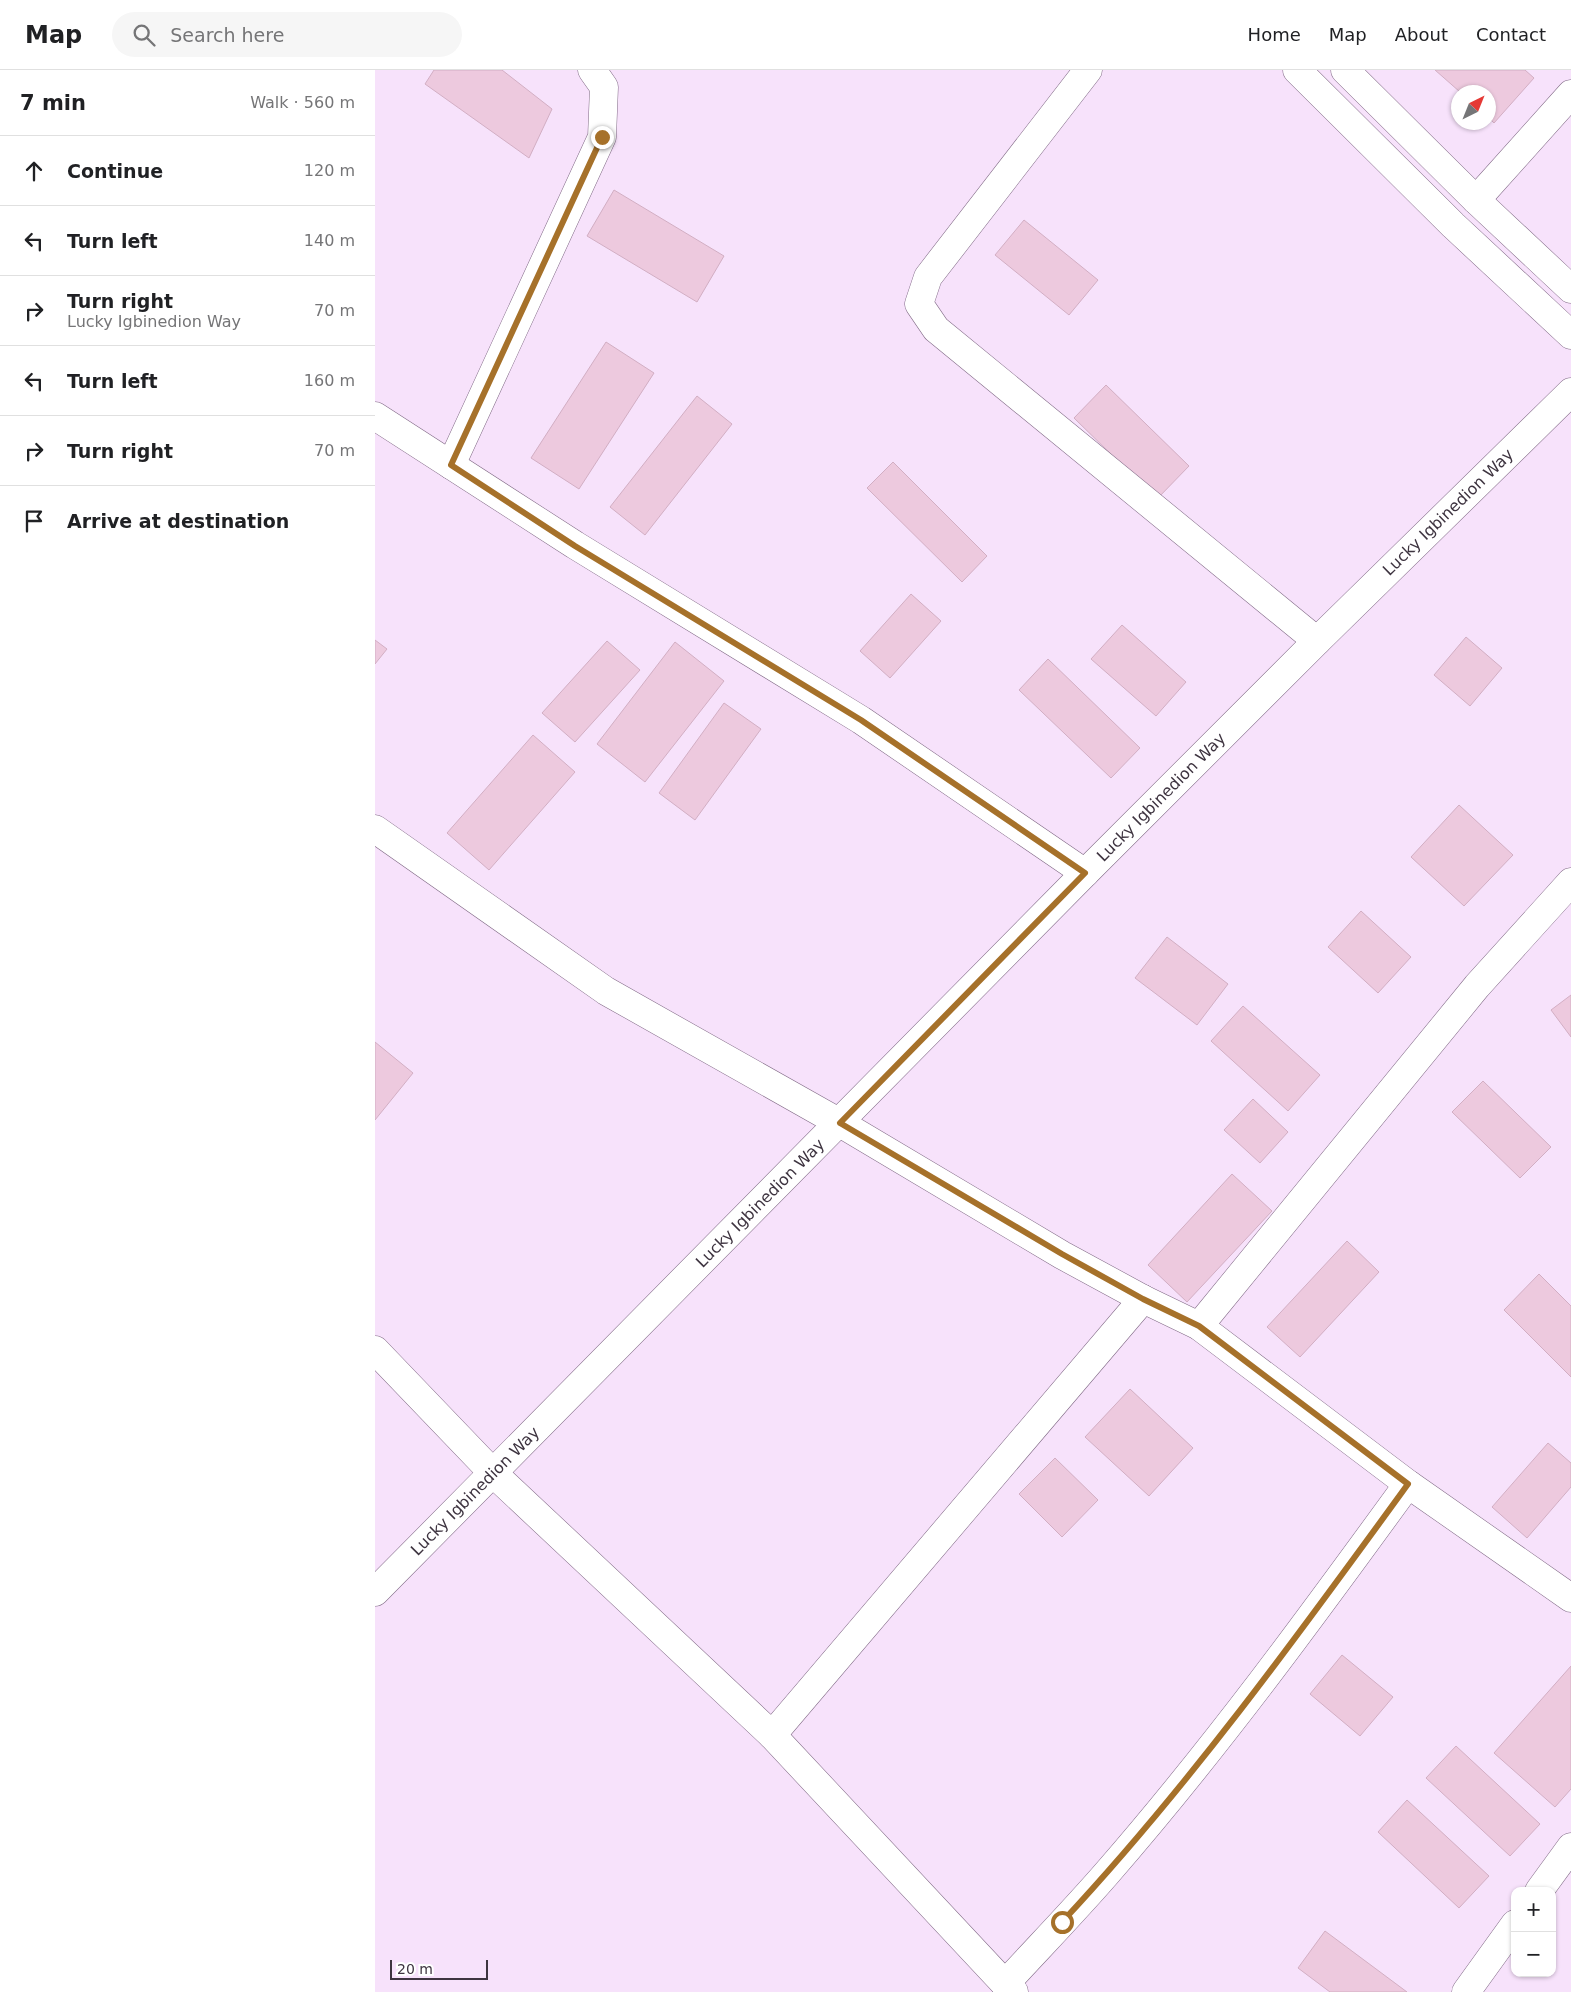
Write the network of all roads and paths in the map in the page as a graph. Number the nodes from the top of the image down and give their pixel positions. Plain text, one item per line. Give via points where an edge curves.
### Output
1 (592, 70) edge
2 (1088, 70) edge
3 (1297, 70) edge
4 (1345, 70) edge
5 (1571, 94) edge
6 (1476, 200) junction
7 (1571, 290) edge
8 (1571, 335) edge
9 (1571, 392) edge
10 (375, 416) edge
11 (451, 465) junction
12 (1317, 641) junction
13 (375, 829) edge
14 (1085, 873) junction
15 (1571, 882) edge
16 (840, 1123) junction
17 (1143, 1299) junction
18 (1199, 1326) junction
19 (375, 1350) edge
20 (493, 1473) junction
21 (1408, 1484) junction
22 (375, 1592) edge
23 (1571, 1598) edge
24 (773, 1735) junction
25 (1571, 1847) edge
26 (1542, 1887) edge
27 (1511, 1930) edge
28 (1009, 1988) edge
29 (1466, 1992) edge

1 - 11 street via 604,86 602,137
2 - 12 street via 928,277 919,304 936,329
3 - 8 street via 1453,225
4 - 6 street
5 - 6 street
6 - 7 street
9 - 12 street, Lucky Igbinedion Way
10 - 11 street
11 - 14 street via 575,546 861,720
12 - 14 street, Lucky Igbinedion Way
13 - 16 street via 606,991
14 - 16 street, Lucky Igbinedion Way
15 - 18 street via 1477,986
16 - 17 street via 1045,1245
16 - 20 street, Lucky Igbinedion Way
17 - 18 street
17 - 24 street
18 - 21 street
19 - 20 street
20 - 22 street, Lucky Igbinedion Way
20 - 24 street
21 - 23 street
21 - 28 street via 1159,1812
24 - 28 street
25 - 26 street
27 - 29 street

